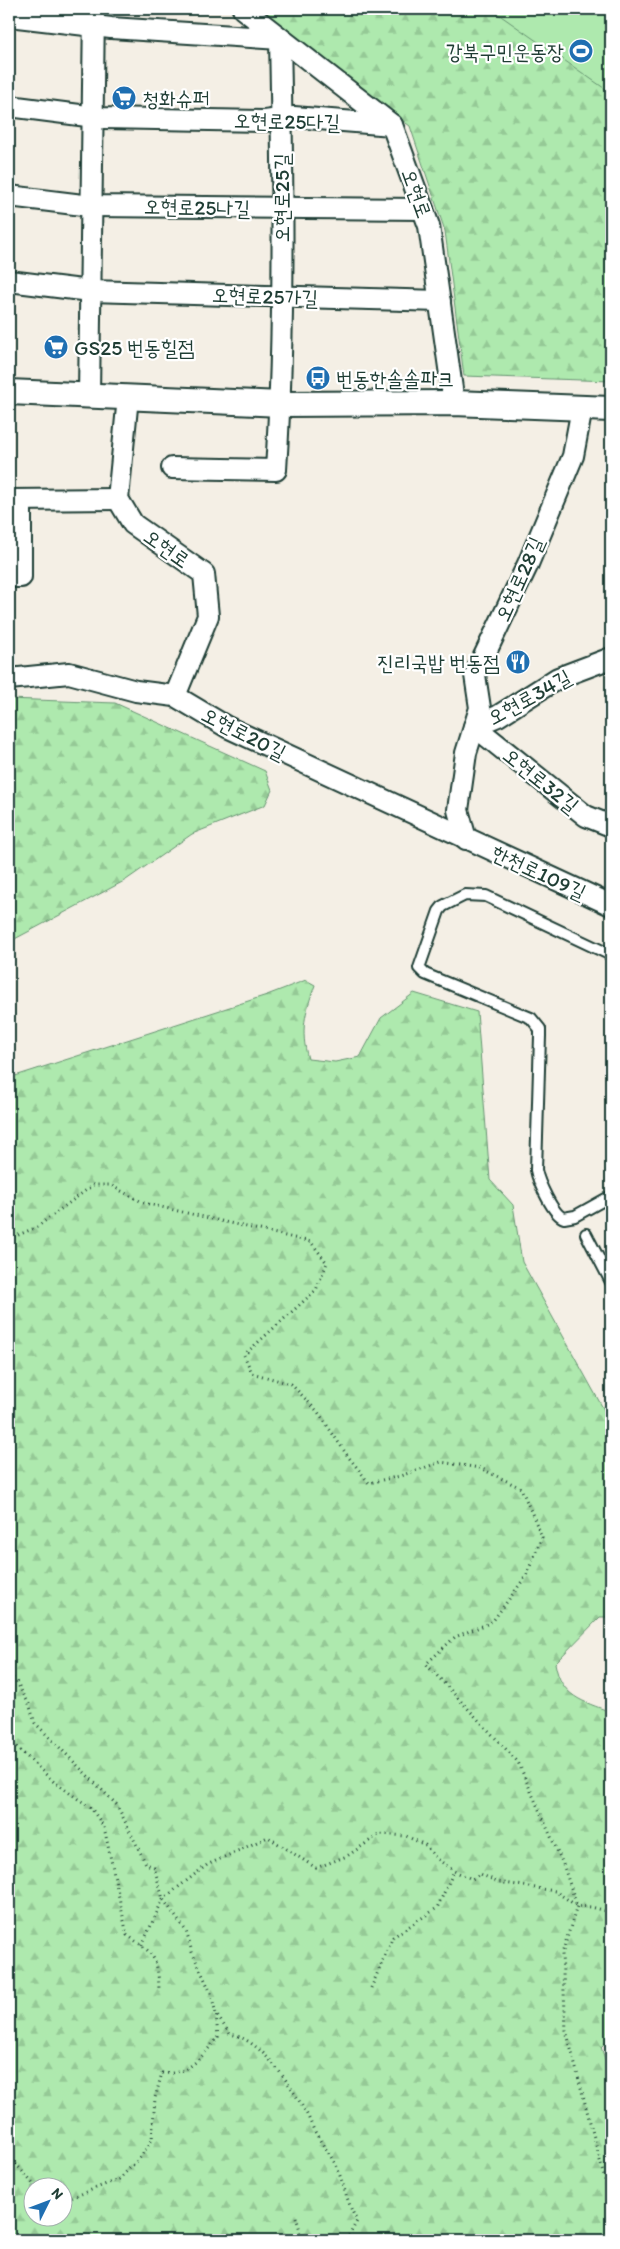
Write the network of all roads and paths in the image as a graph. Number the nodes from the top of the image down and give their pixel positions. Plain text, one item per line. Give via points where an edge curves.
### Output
1 (243, 9) edge
2 (9, 16) edge
3 (94, 18) edge
4 (280, 39) junction
5 (9, 106) edge
6 (92, 117) junction
7 (282, 118) junction
8 (392, 125) junction
9 (9, 196) edge
10 (92, 206) junction
11 (281, 208) junction
12 (423, 209) junction
13 (9, 281) edge
14 (90, 291) junction
15 (281, 296) junction
16 (440, 301) junction
17 (9, 392) edge
18 (89, 395) junction
19 (128, 397) junction
20 (280, 404) junction
21 (454, 404) junction
22 (582, 408) junction
23 (611, 409) edge
24 (172, 468) dead end
25 (118, 499) junction
26 (15, 500) edge
27 (9, 577) edge
28 (611, 658) edge
29 (9, 679) edge
30 (174, 696) junction
31 (474, 726) junction
32 (611, 826) edge
33 (466, 839) junction
34 (611, 906) edge
35 (611, 955) edge
36 (611, 1196) edge
37 (586, 1234) dead end
38 (9, 1239) edge
39 (611, 1282) edge
40 (9, 1675) edge
41 (9, 1740) edge
42 (454, 1871) junction
43 (163, 1899) junction
44 (577, 1906) junction
45 (611, 1912) edge
46 (142, 1945) junction
47 (371, 1988) dead end
48 (159, 1989) dead end
49 (216, 2014) junction
50 (9, 2156) edge
51 (26, 2176) edge
52 (72, 2198) edge
53 (611, 2203) edge
54 (296, 2217) dead end
55 (191, 2240) edge
56 (226, 2240) edge
57 (303, 2240) edge
58 (341, 2240) edge

1 - 4 street
2 - 3 street
3 - 4 street
3 - 6 street
4 - 7 street, 오현로25길
4 - 8 street
5 - 6 street, 오현로25다길
6 - 7 street, 오현로25다길 via 265,121
6 - 10 street
7 - 8 street, 오현로25다길
7 - 11 street, 오현로25길
8 - 12 street, 오현로
9 - 10 street, 오현로25나길
10 - 11 street, 오현로25나길
10 - 14 street
11 - 12 street, 오현로25나길
11 - 15 street, 오현로25길
12 - 16 street, 오현로 via 429,226
13 - 14 street, 오현로25가길
14 - 15 street, 오현로25가길
14 - 18 street
15 - 16 street, 오현로25가길
15 - 20 street, 오현로25길
16 - 21 street, 오현로
17 - 18 street
18 - 19 street
19 - 20 street
19 - 25 street
20 - 21 street
20 - 24 street via 276,470
21 - 22 street
22 - 23 street
22 - 31 street, 오현로28길 via 573,456 528,564 475,675 480,708
25 - 26 street
25 - 30 street, 오현로 via 133,524 204,574 208,616
26 - 27 street via 21,577
28 - 31 street, 오현로34길 via 558,678 498,716
29 - 30 street, 오현로20길 via 69,674 136,691
30 - 33 street, 오현로20길 via 227,727
31 - 32 street, 오현로32길 via 586,816
31 - 33 street, 오현로28길 via 466,753 458,810
33 - 34 street, 한천로109길
35 - 36 lane via 486,896 473,894 449,902 438,911 419,968 425,974 536,1022 540,1036 536,1170 540,1182 556,1213 564,1218
37 - 39 lane
38 - 44 path via 37,1227 93,1185 110,1185 144,1202 312,1242 327,1264 316,1290 244,1355 252,1372 291,1384 318,1412 369,1483 441,1462 480,1468 521,1488 542,1537 526,1576 492,1622 456,1637 426,1664 518,1762 563,1864
40 - 43 path via 29,1704 35,1723 117,1805 142,1858 154,1868
41 - 46 path via 54,1782 91,1808 104,1827 127,1935
42 - 43 path via 425,1845 406,1836 380,1834 347,1856 316,1868 268,1837 207,1865
42 - 44 path via 472,1879 480,1874 498,1882 555,1891
42 - 47 path via 437,1908 393,1938
43 - 46 path
43 - 49 path via 186,1930
44 - 45 path
44 - 53 path via 562,1954 566,2030
46 - 48 path via 151,1951
49 - 52 path via 218,2037 200,2057 184,2071 162,2073 155,2098 152,2140 139,2159 119,2178
49 - 58 path via 230,2034 252,2042 267,2058 306,2112 331,2157 357,2221 350,2234
50 - 51 path
54 - 57 path
55 - 56 path via 192,2237

